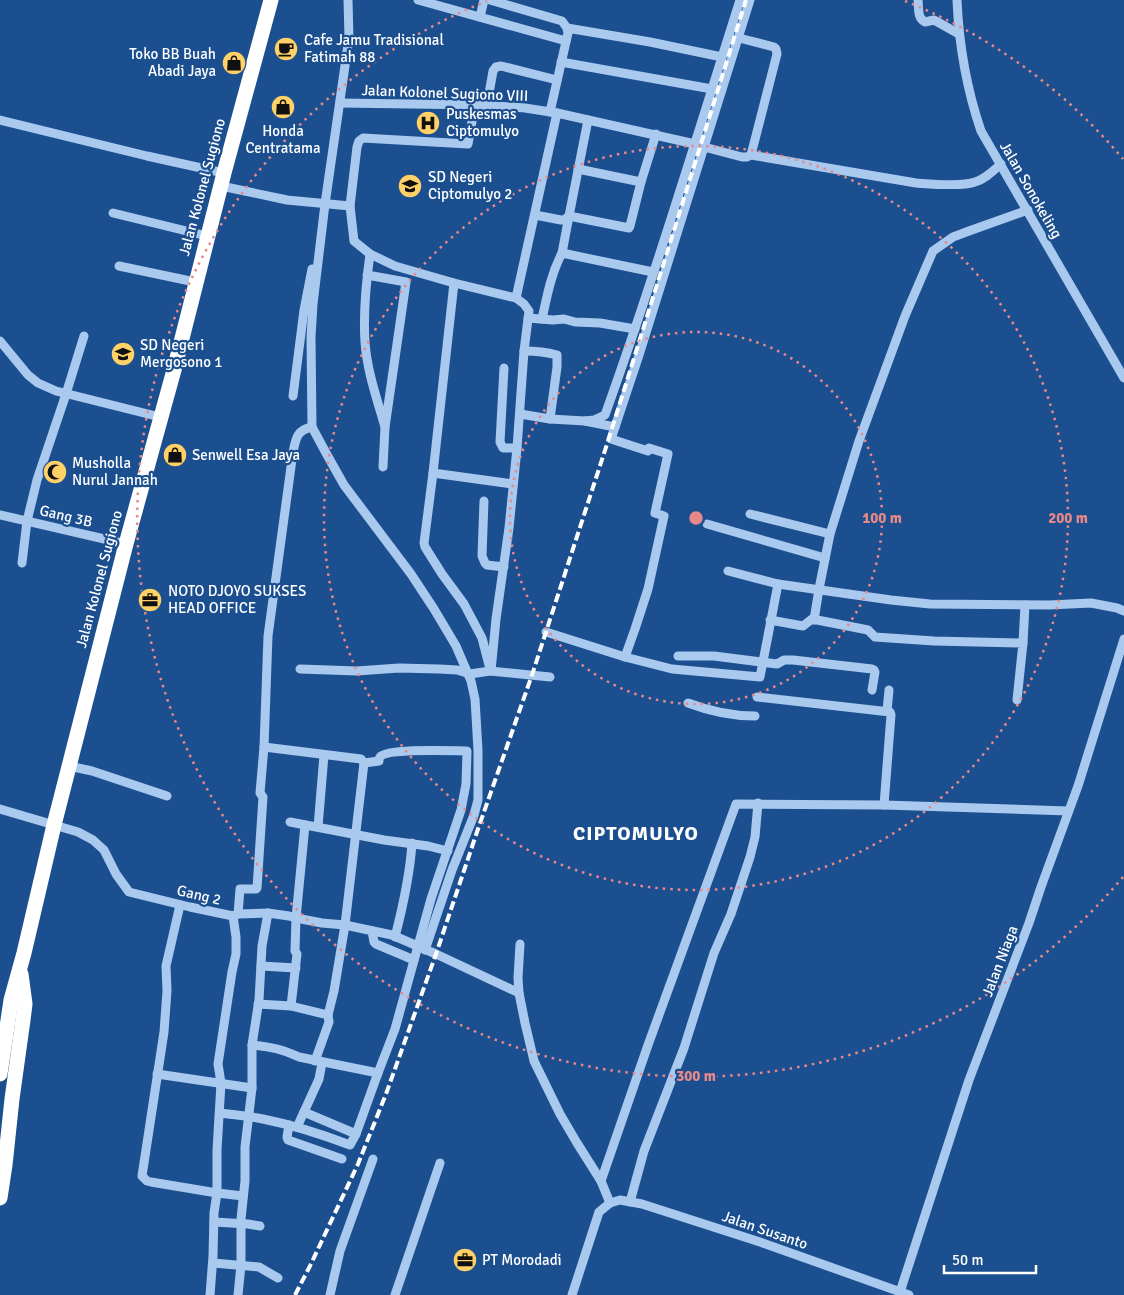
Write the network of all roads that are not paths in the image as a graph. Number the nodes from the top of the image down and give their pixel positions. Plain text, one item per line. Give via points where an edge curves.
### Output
1 (271, 0) edge
2 (348, 0) edge
3 (418, 0) edge
4 (484, 0) edge
5 (490, 0) edge
6 (740, 0) edge
7 (750, 0) edge
8 (918, 0) edge
9 (957, 0) edge
10 (480, 17) junction
11 (567, 28) junction
12 (959, 34) junction
13 (739, 38) junction
14 (566, 40) junction
15 (722, 57) junction
16 (561, 62) junction
17 (557, 80) junction
18 (712, 90) junction
19 (340, 103) junction
20 (475, 105) junction
21 (487, 105) junction
22 (554, 112) junction
23 (0, 120) edge
24 (588, 120) junction
25 (656, 134) junction
26 (700, 145) junction
27 (751, 155) junction
28 (1001, 164) junction
29 (578, 169) junction
30 (222, 179) junction
31 (641, 182) junction
32 (325, 204) junction
33 (350, 206) junction
34 (1028, 210) junction
35 (113, 212) dead end
36 (535, 214) junction
37 (569, 216) junction
38 (207, 236) junction
39 (319, 247) junction
40 (562, 253) junction
41 (370, 254) junction
42 (119, 266) dead end
43 (653, 272) junction
44 (367, 276) junction
45 (195, 282) junction
46 (454, 283) junction
47 (516, 298) junction
48 (528, 318) junction
49 (542, 319) junction
50 (635, 329) junction
51 (84, 336) dead end
52 (0, 341) edge
53 (524, 351) junction
54 (504, 368) dead end
55 (1124, 378) edge
56 (66, 394) junction
57 (293, 396) dead end
58 (520, 414) junction
59 (160, 417) junction
60 (550, 419) junction
61 (585, 422) junction
62 (312, 426) junction
63 (385, 427) junction
64 (615, 427) junction
65 (517, 448) junction
66 (382, 467) dead end
67 (433, 473) junction
68 (513, 484) junction
69 (484, 501) dead end
70 (750, 514) dead end
71 (0, 515) edge
72 (27, 521) junction
73 (707, 524) dead end
74 (830, 534) junction
75 (126, 544) junction
76 (825, 558) junction
77 (22, 562) dead end
78 (504, 567) junction
79 (728, 571) dead end
80 (778, 584) junction
81 (818, 589) junction
82 (1025, 605) junction
83 (1124, 611) edge
84 (770, 620) junction
85 (814, 620) junction
86 (546, 632) dead end
87 (1124, 639) edge
88 (1022, 642) junction
89 (678, 656) dead end
90 (625, 657) junction
91 (762, 663) junction
92 (300, 669) dead end
93 (490, 671) junction
94 (468, 673) junction
95 (550, 677) dead end
96 (872, 690) dead end
97 (889, 690) dead end
98 (757, 697) dead end
99 (1017, 700) dead end
100 (688, 703) dead end
101 (887, 711) junction
102 (755, 716) dead end
103 (264, 747) junction
104 (324, 755) junction
105 (364, 762) junction
106 (69, 766) junction
107 (167, 796) dead end
108 (758, 803) junction
109 (884, 805) junction
110 (0, 809) edge
111 (1068, 811) junction
112 (290, 822) dead end
113 (54, 825) junction
114 (306, 825) junction
115 (318, 827) junction
116 (356, 834) junction
117 (412, 844) junction
118 (448, 851) junction
119 (180, 904) junction
120 (268, 913) junction
121 (235, 915) junction
122 (296, 918) junction
123 (344, 925) junction
124 (372, 931) junction
125 (394, 937) junction
126 (520, 944) dead end
127 (422, 948) junction
128 (414, 960) junction
129 (20, 965) junction
130 (261, 966) junction
131 (296, 968) junction
132 (519, 993) junction
133 (258, 1004) junction
134 (292, 1006) junction
135 (328, 1015) junction
136 (252, 1045) junction
137 (319, 1062) junction
138 (17, 1064) junction
139 (0, 1065) edge
140 (378, 1072) junction
141 (157, 1074) junction
142 (221, 1083) junction
143 (252, 1088) junction
144 (304, 1112) junction
145 (220, 1113) junction
146 (248, 1117) junction
147 (293, 1126) junction
148 (356, 1134) junction
149 (342, 1159) dead end
150 (373, 1159) dead end
151 (440, 1163) dead end
152 (601, 1181) junction
153 (217, 1193) junction
154 (243, 1196) junction
155 (0, 1198) edge
156 (630, 1202) junction
157 (610, 1203) junction
158 (214, 1222) junction
159 (241, 1223) junction
160 (260, 1226) dead end
161 (213, 1263) junction
162 (241, 1265) junction
163 (278, 1278) dead end
164 (900, 1292) junction
165 (210, 1295) edge
166 (238, 1295) edge
167 (330, 1295) edge
168 (395, 1295) edge
169 (572, 1295) edge
170 (909, 1295) edge

1 - 30 highway, Jalan Kolonel Sugiono
2 - 19 street via 349,38
3 - 10 street
4 - 10 street
5 - 11 street via 562,21
6 - 15 street
7 - 13 street
8 - 12 street via 922,21 934,20
9 - 12 street, Jalan Sonokeling
10 - 14 street
11 - 14 street
11 - 15 street
12 - 28 street, Jalan Sonokeling via 964,72 981,131
13 - 26 street
13 - 27 street via 774,47 777,54
14 - 16 street
15 - 18 street
16 - 17 street
16 - 18 street
17 - 21 street via 496,67
17 - 22 street
18 - 26 street
19 - 20 street, Jalan Kolonel Sugiono VIII
19 - 32 street
20 - 21 street, Jalan Kolonel Sugiono VIII
20 - 33 street via 468,144 363,138 359,141
21 - 22 street, Jalan Kolonel Sugiono VIII
22 - 24 street, Jalan Kolonel Sugiono VIII
22 - 36 street
23 - 30 street via 147,156
24 - 25 street, Jalan Kolonel Sugiono VIII
24 - 29 street
25 - 26 street, Jalan Kolonel Sugiono VIII
25 - 31 street
26 - 27 street, Jalan Kolonel Sugiono VIII via 742,157
26 - 43 street
26 - 64 street
27 - 28 street, Jalan Kolonel Sugiono VIII via 939,185 974,183
28 - 34 street, Jalan Sonokeling
29 - 31 street
29 - 37 street
30 - 32 street via 287,200
30 - 38 highway, Jalan Kolonel Sugiono
31 - 37 street via 628,228
32 - 33 street
32 - 39 street
33 - 41 street via 354,241
34 - 55 street, Jalan Sonokeling
34 - 74 street via 961,234 932,251 859,441
35 - 38 street
36 - 37 street via 561,220
36 - 47 street
37 - 40 street
38 - 45 highway, Jalan Kolonel Sugiono
39 - 57 street via 304,310
39 - 62 street via 311,337
40 - 43 street
40 - 49 street via 549,286
41 - 44 street
41 - 46 street via 395,266
42 - 45 street
43 - 50 street
44 - 63 street via 365,343 371,380
44 - 63 street via 406,282
45 - 59 highway, Jalan Kolonel Sugiono
46 - 47 street
46 - 67 street
47 - 48 street via 527,307
48 - 49 street
48 - 53 street
49 - 50 street
50 - 61 street via 605,414
51 - 56 street
52 - 56 street via 28,375 38,383
53 - 58 street
53 - 60 street via 557,354
54 - 65 street via 500,442 503,448
56 - 59 street
56 - 72 street
58 - 60 street
58 - 65 street
59 - 75 highway, Jalan Kolonel Sugiono
60 - 61 street
61 - 64 street
62 - 94 street via 344,485 434,609
62 - 103 street via 300,432 293,452 268,636
63 - 66 street
64 - 90 street via 611,439 668,454 655,513 664,516 648,589
65 - 68 street
67 - 68 street
67 - 93 street via 425,547 464,604 482,638
68 - 78 street
69 - 78 street via 483,560 487,565
70 - 74 street
71 - 72 street, Gang 3B
72 - 75 street, Gang 3B
72 - 77 street
73 - 76 street
74 - 76 street
75 - 106 highway, Jalan Kolonel Sugiono
76 - 81 street
78 - 93 street
79 - 80 street
80 - 81 street
80 - 84 street
81 - 82 street via 930,604
81 - 85 street
82 - 83 street via 1091,604
82 - 88 street
84 - 85 street via 803,626
84 - 91 street
85 - 88 street via 868,630 875,637
86 - 90 street
87 - 111 street, Jalan Niaga
88 - 99 street
89 - 91 street via 714,656
90 - 91 street via 677,670 760,677
91 - 96 street via 778,664 784,660 872,668 875,672
92 - 94 street via 357,671 399,668
93 - 94 street
93 - 95 street
94 - 127 street via 475,699 478,800
97 - 101 street
98 - 101 street
100 - 102 street via 699,708
101 - 109 street via 891,715
103 - 104 street
103 - 121 street via 257,888 240,889
104 - 105 street
104 - 115 street
105 - 116 street
105 - 118 street via 379,761 383,755 394,753 467,751 466,784
106 - 107 street
106 - 113 highway, Jalan Kolonel Sugiono
108 - 109 street
108 - 152 street via 736,804
108 - 156 street via 750,857 714,953 684,1048 644,1151
109 - 111 street
110 - 113 street, Gang 2
111 - 164 street, Jalan Niaga via 969,1080
112 - 114 street
113 - 119 street, Gang 2 via 94,840 104,850 129,892
113 - 129 highway, Jalan Kolonel Sugiono
114 - 115 street
114 - 122 street
115 - 116 street
116 - 117 street
116 - 123 street
117 - 118 street
117 - 125 street via 404,902
118 - 127 street via 432,899
119 - 121 street, Gang 2
119 - 141 street via 166,966 164,1032
120 - 121 street, Gang 2
120 - 122 street, Gang 2
120 - 130 street
121 - 142 street via 236,954 218,1064
122 - 123 street, Gang 2
122 - 131 street
123 - 124 street, Gang 2
123 - 135 street
124 - 125 street, Gang 2
124 - 128 street via 376,944
125 - 127 street, Gang 2
126 - 132 street
127 - 128 street
127 - 132 street, Gang 2
128 - 140 street via 395,1029
129 - 138 highway, Jalan Kolonel Sugiono via 24,1020
129 - 139 highway, Jalan Kolonel Sugiono
130 - 131 street
130 - 133 street
131 - 134 street
132 - 152 street via 539,1073
133 - 134 street
133 - 136 street
134 - 135 street
135 - 137 street
136 - 137 street via 273,1047
136 - 143 street
137 - 140 street
137 - 144 street via 319,1079
138 - 139 street
138 - 155 highway, Jalan Kolonel Sugiono
140 - 148 street
141 - 142 street
141 - 153 street via 143,1177 151,1182
142 - 143 street
142 - 145 street
143 - 146 street
144 - 147 street
144 - 148 street
145 - 146 street
145 - 153 street
146 - 147 street
146 - 154 street
147 - 148 street via 350,1145
147 - 149 street via 288,1140
150 - 167 street via 340,1252
151 - 168 street
152 - 157 street
153 - 154 street
153 - 158 street
154 - 159 street
156 - 157 street, Jalan Susanto
156 - 164 street, Jalan Susanto via 760,1242
157 - 169 street via 599,1212
158 - 159 street
158 - 161 street
159 - 160 street
159 - 162 street
161 - 162 street
161 - 165 street
162 - 163 street via 259,1267
162 - 166 street
164 - 170 street, Jalan Susanto

